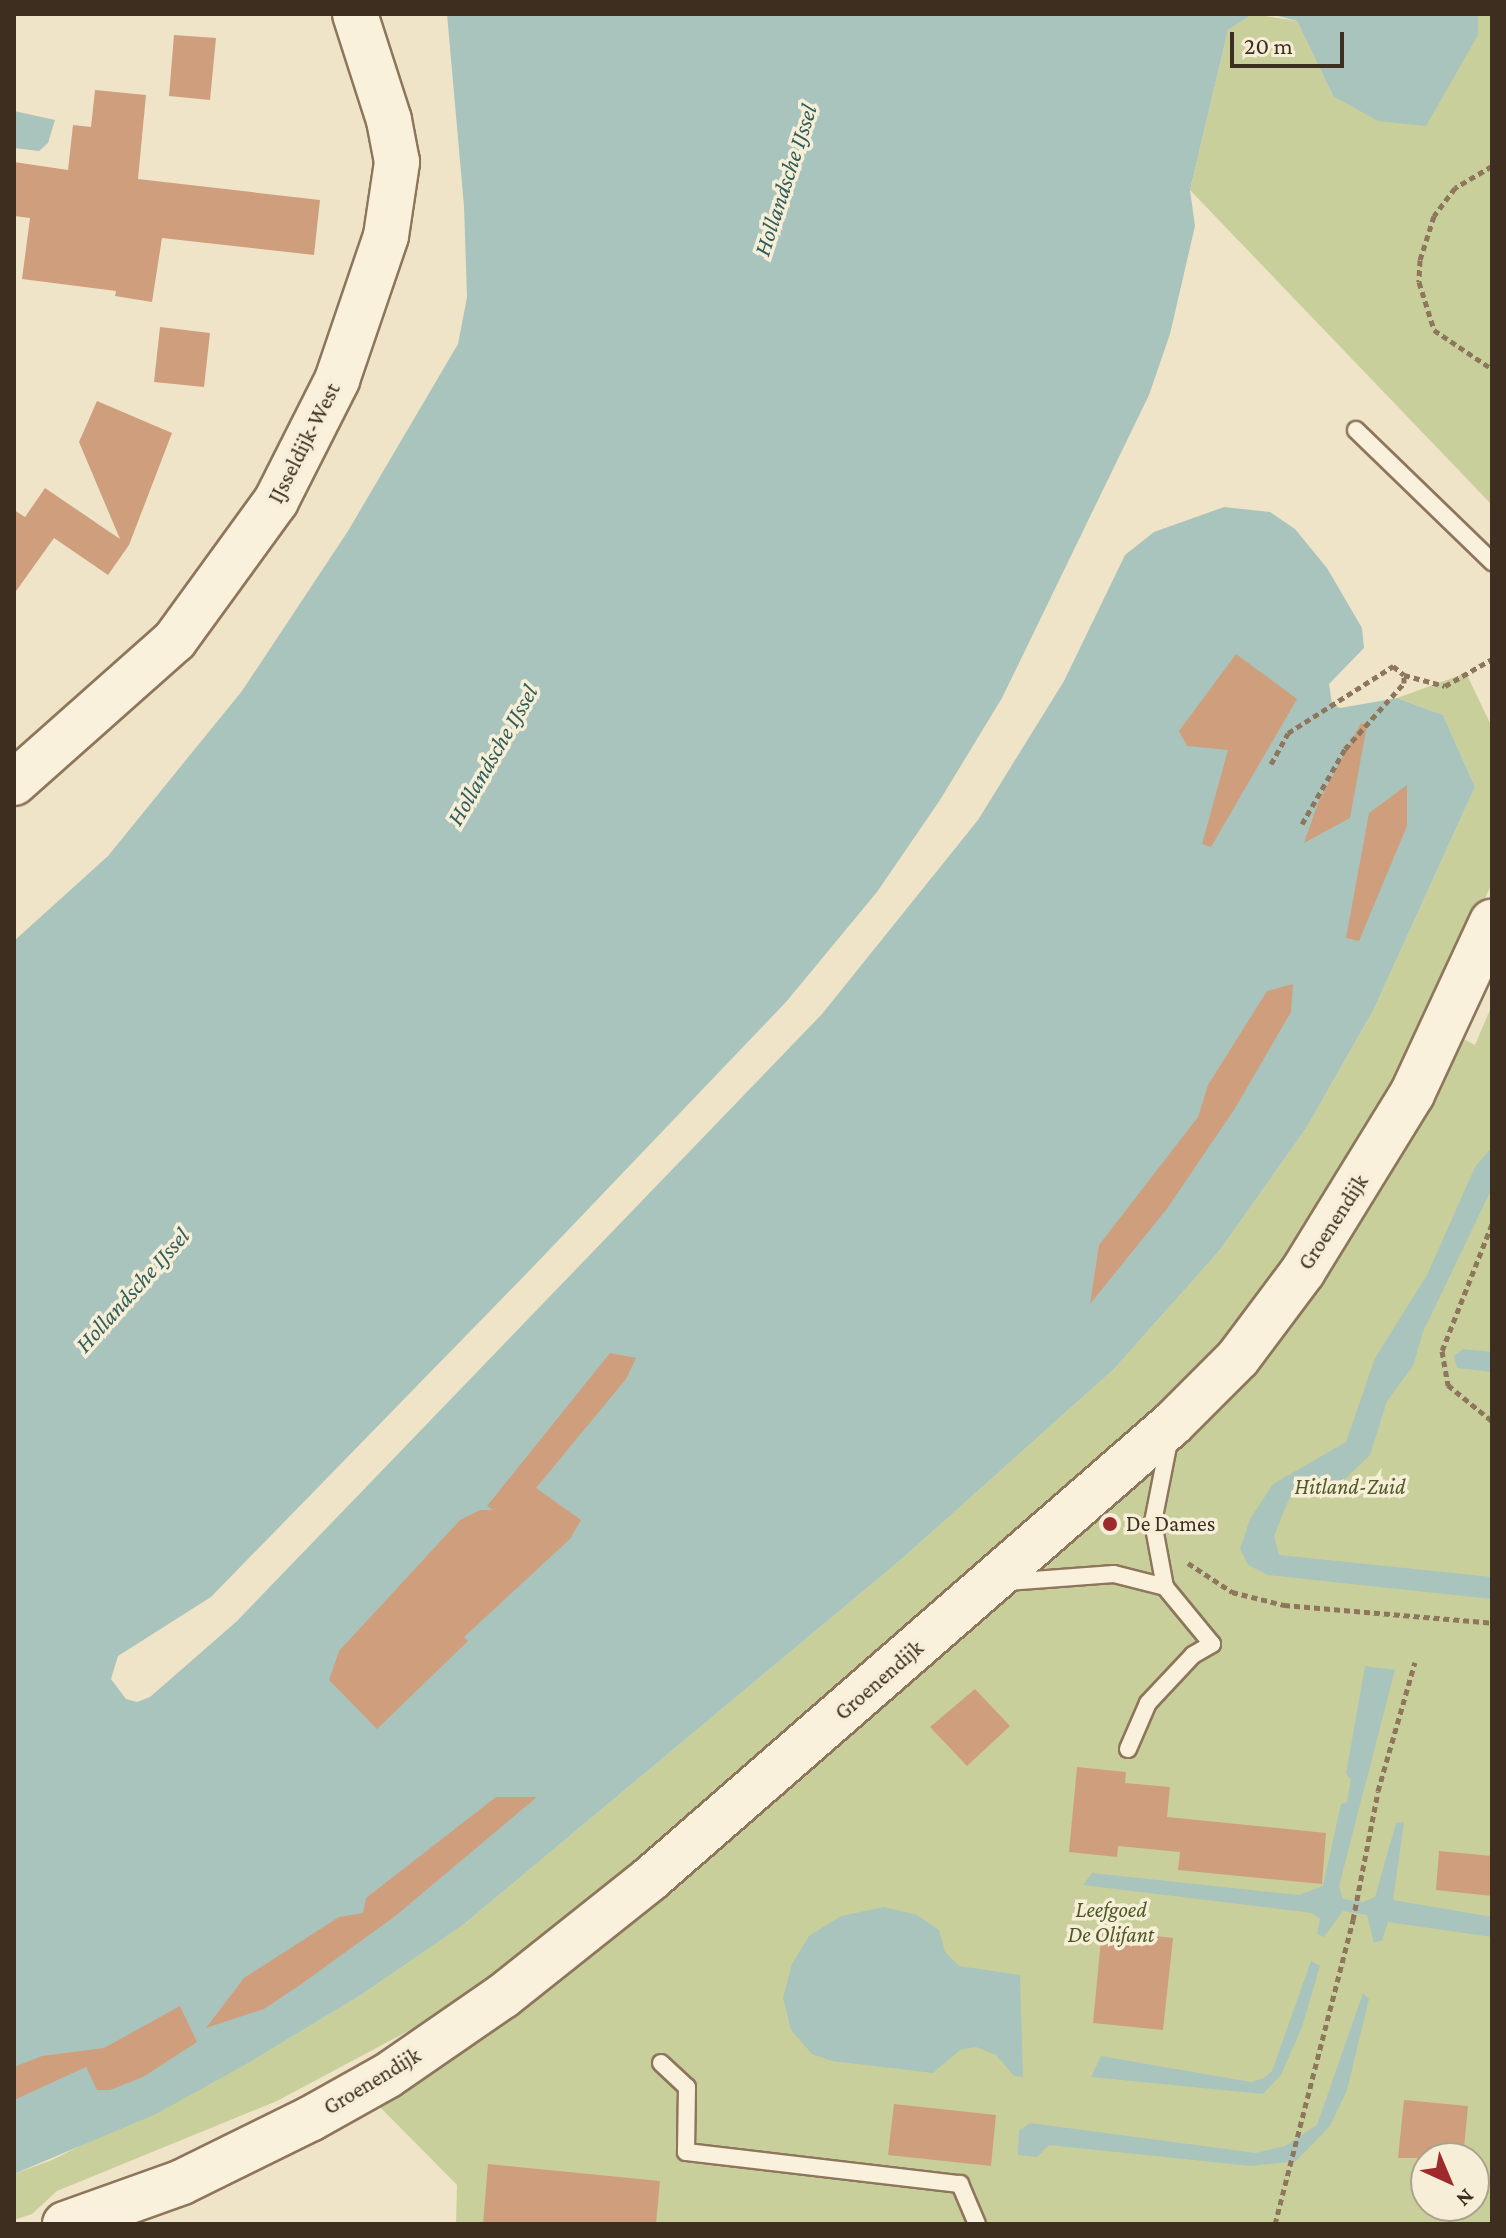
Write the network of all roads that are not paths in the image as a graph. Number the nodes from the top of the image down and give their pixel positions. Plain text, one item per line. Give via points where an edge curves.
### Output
1 (355, 14) edge
2 (1356, 430) dead end
3 (1492, 562) edge
4 (14, 783) edge
5 (1492, 922) edge
6 (1172, 1424) junction
7 (989, 1584) junction
8 (1165, 1587) junction
9 (1128, 1749) dead end
10 (661, 2063) dead end
11 (65, 2224) edge
12 (977, 2224) edge

1 - 4 street, IJsseldijk-West via 397,162 386,236 337,380 276,501 184,629 132,683
2 - 3 lane
5 - 6 street, Groenendijk via 1412,1094 1303,1271 1238,1358
6 - 7 street, Groenendijk
6 - 8 lane via 1153,1522
7 - 8 lane via 1114,1574
7 - 11 street, Groenendijk via 650,1879 464,2023 387,2076 310,2119 182,2182
8 - 9 lane via 1212,1644 1193,1655 1148,1703
10 - 12 lane via 687,2087 686,2152 960,2184

